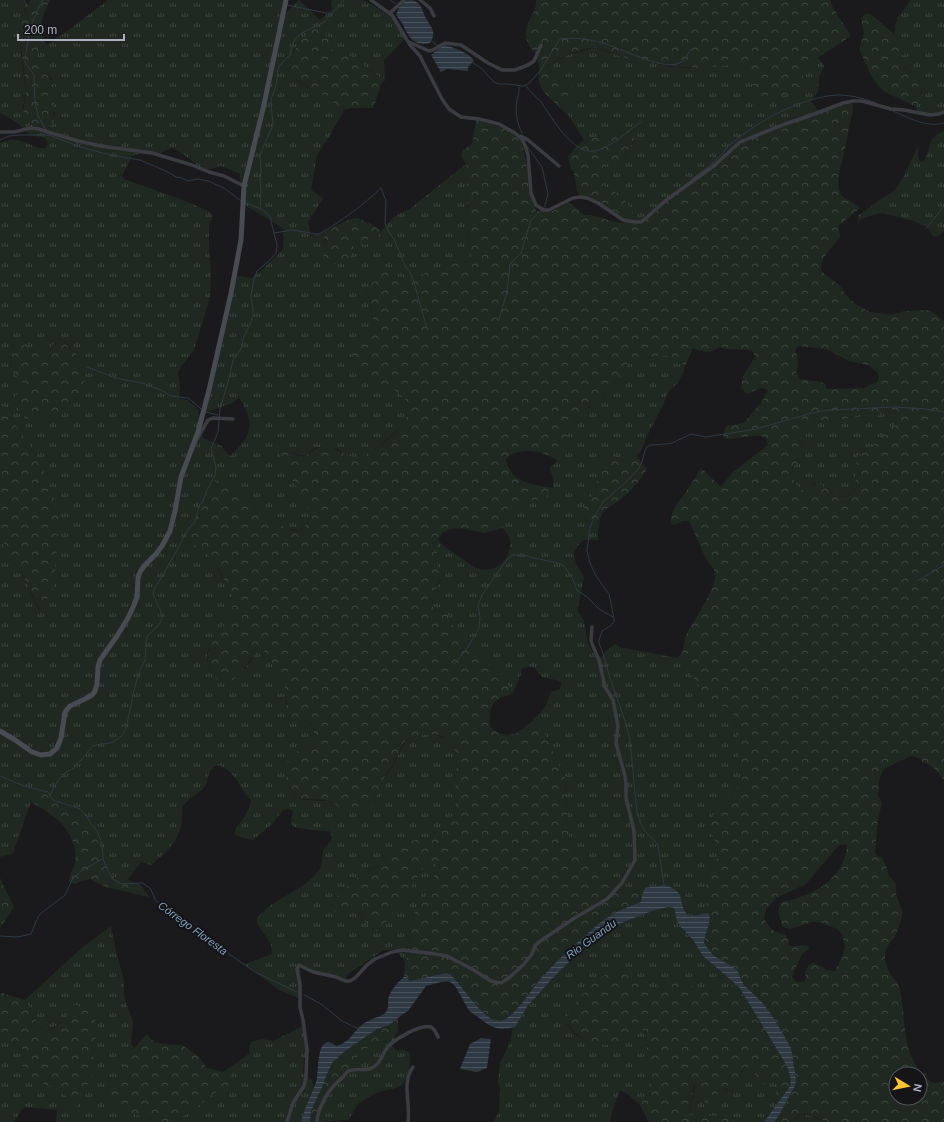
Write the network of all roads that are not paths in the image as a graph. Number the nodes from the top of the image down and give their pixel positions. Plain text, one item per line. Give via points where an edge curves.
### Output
1 (286, 0) edge
2 (371, 0) edge
3 (404, 0) edge
4 (420, 0) edge
5 (390, 13) junction
6 (434, 16) dead end
7 (408, 42) junction
8 (541, 45) dead end
9 (944, 112) edge
10 (0, 132) edge
11 (515, 133) junction
12 (559, 166) dead end
13 (244, 186) junction
14 (233, 419) dead end
15 (194, 444) junction
16 (592, 627) dead end
17 (0, 732) edge
18 (438, 1037) dead end
19 (414, 1067) dead end
20 (287, 1122) edge
21 (317, 1122) edge
22 (408, 1122) edge

1 - 13 main road
2 - 5 street
3 - 5 street
4 - 6 street via 430,8
5 - 7 street
7 - 8 street via 429,51 445,43 461,46 502,70 515,70 528,65 534,61
7 - 11 street via 420,56 442,99 452,112 461,117 499,124
9 - 11 street via 930,115 862,101 843,103 740,142 715,165 665,201 643,221 638,222 623,220 598,203 580,197 548,210 541,209 531,193 526,148 522,139
10 - 13 street via 31,128 101,146 152,153 192,164
11 - 12 street via 527,139
13 - 15 main road via 240,250 209,390
14 - 15 street via 208,420
15 - 17 main road via 181,477 167,538 140,572 134,606 100,660 95,691 70,706 65,712 57,748 50,754 41,755
16 - 20 street via 592,644 613,700 618,726 616,743 626,780 626,798 634,831 635,860 622,883 605,901 539,942 524,964 502,982 491,981 447,956 403,950 375,959 349,981 313,972 299,964 300,1008 307,1050 306,1074 304,1086 293,1103
18 - 21 street via 431,1028 419,1028 387,1048 373,1068 348,1071 328,1093
19 - 22 street via 407,1088

